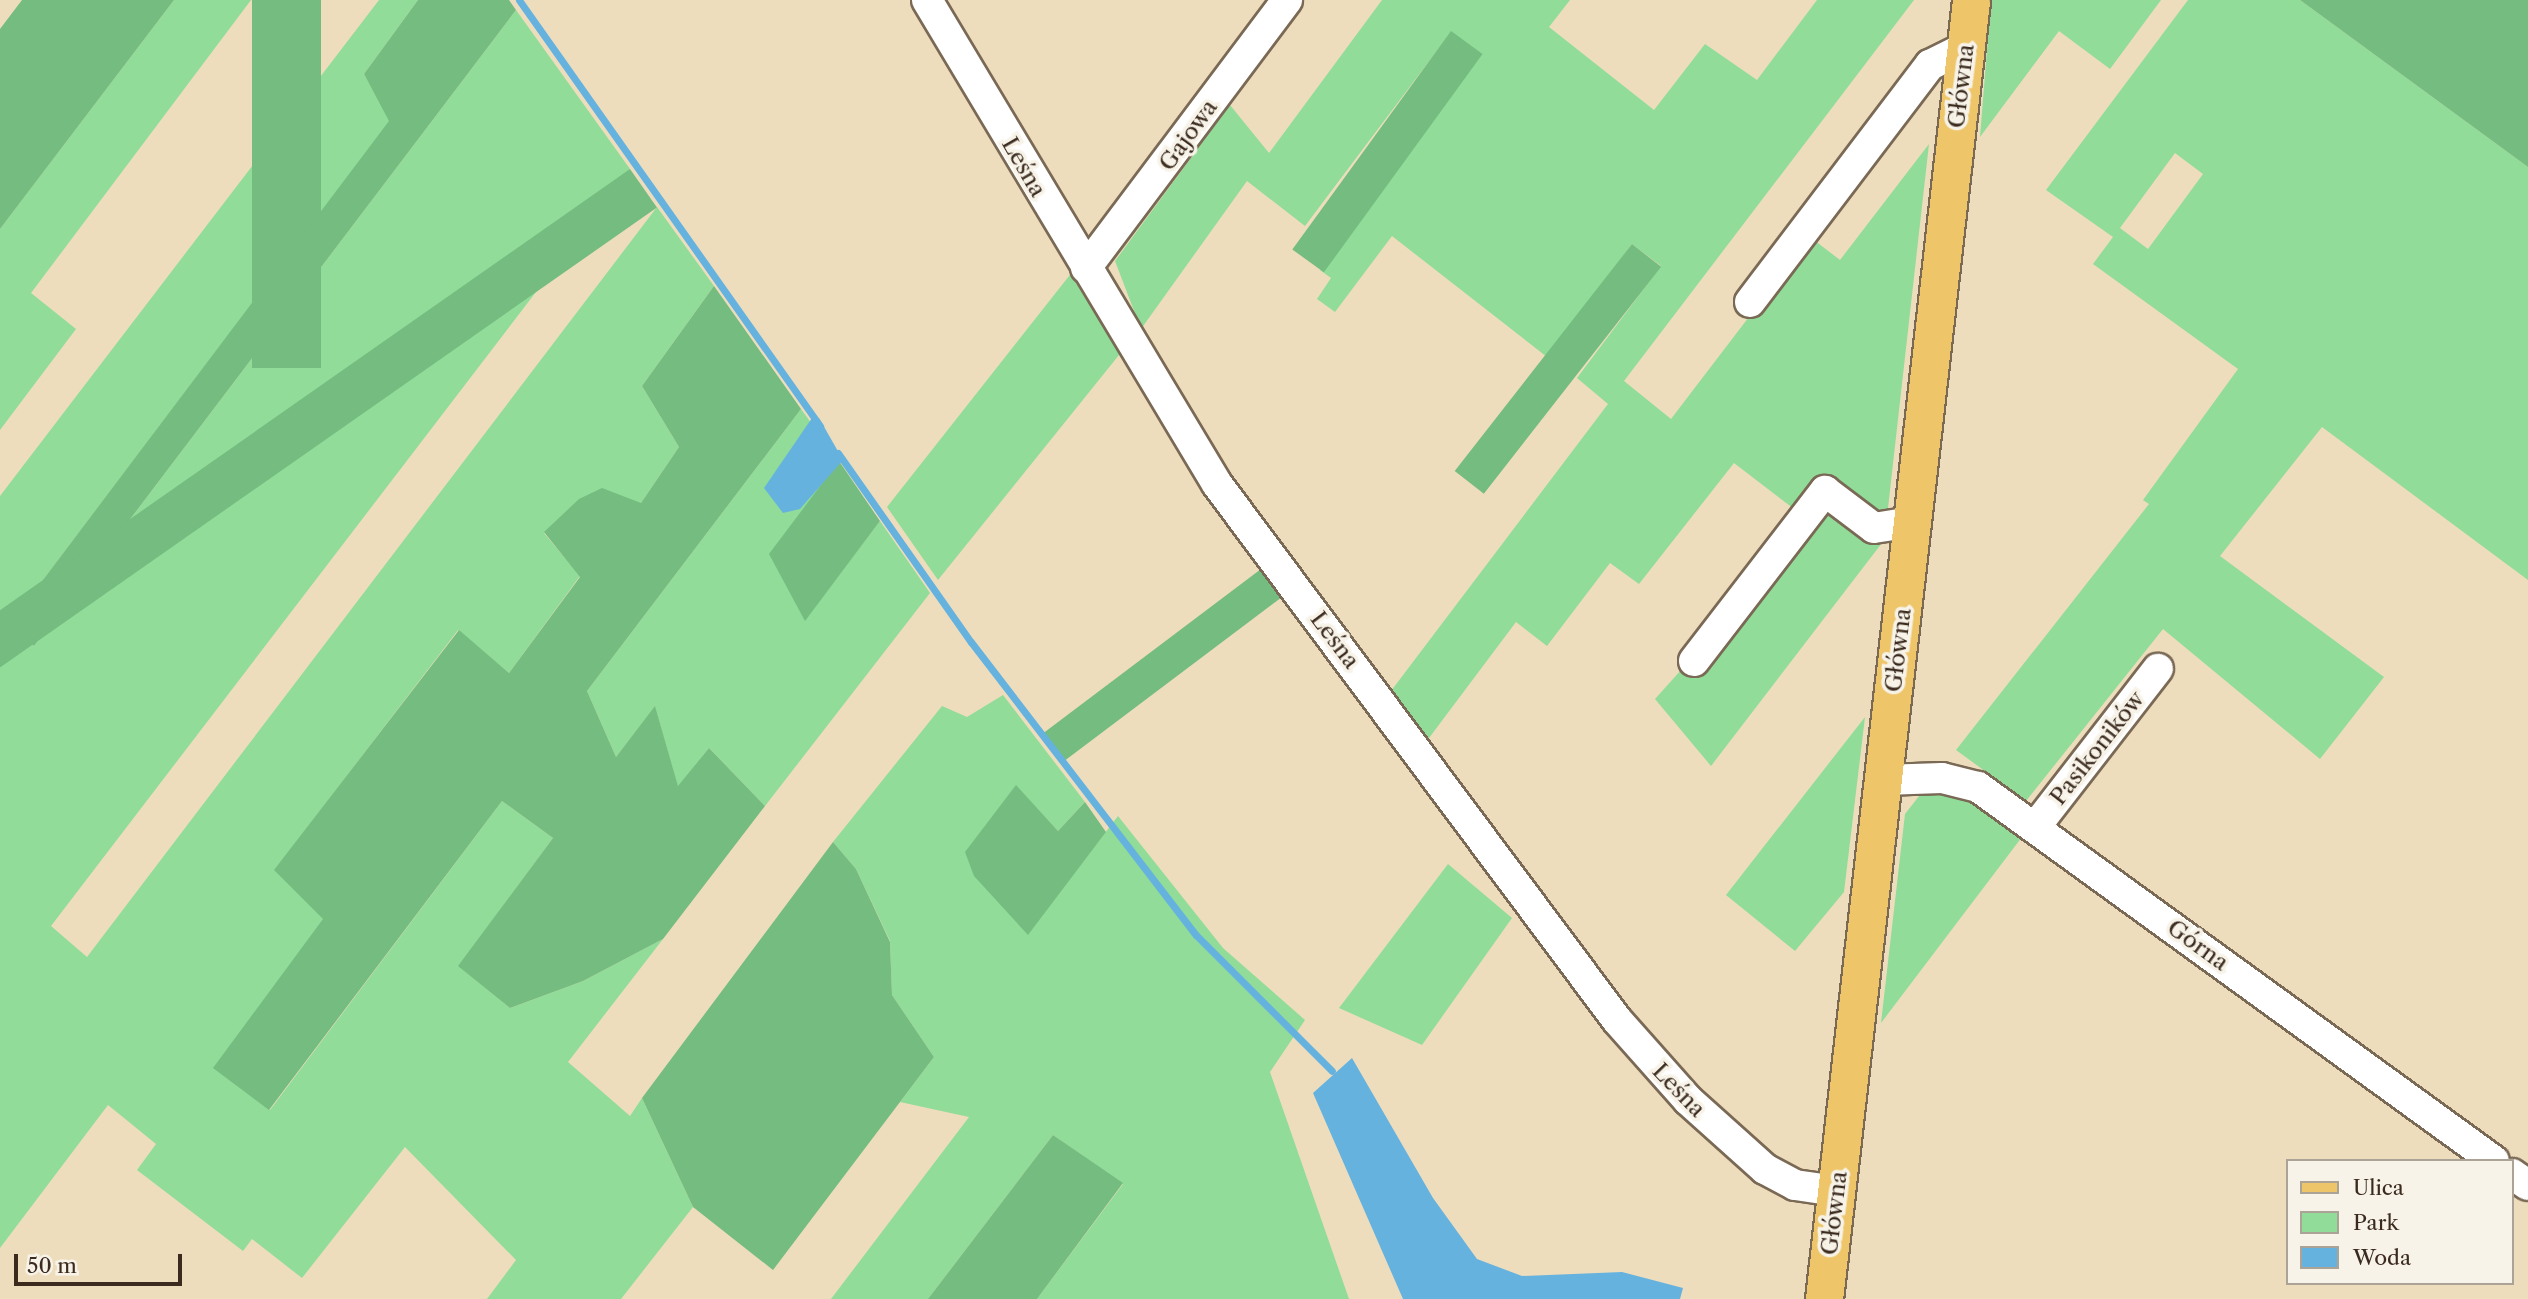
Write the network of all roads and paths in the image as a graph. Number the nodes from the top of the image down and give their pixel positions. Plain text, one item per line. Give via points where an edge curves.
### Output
1 (1287, 0) edge
2 (1971, 0) edge
3 (933, 3) edge
4 (1966, 47) junction
5 (1086, 268) junction
6 (1750, 302) dead end
7 (1913, 522) junction
8 (1694, 661) dead end
9 (2158, 669) dead end
10 (1883, 780) junction
11 (2036, 826) junction
12 (2491, 1159) edge
13 (1836, 1191) junction
14 (1824, 1299) edge

1 - 5 street, Gajowa
2 - 4 main road, Główna
3 - 5 street, Leśna
4 - 6 street via 1930,65
4 - 7 main road, Główna
5 - 13 street, Leśna via 1217,484 1628,1034 1695,1108 1765,1169 1795,1185
7 - 8 street via 1874,528 1825,491
7 - 10 main road, Główna
9 - 11 street, Pasikoników
10 - 11 street, Górna via 1942,778 1978,787
10 - 13 main road, Główna
11 - 12 street, Górna
13 - 14 main road, Główna

